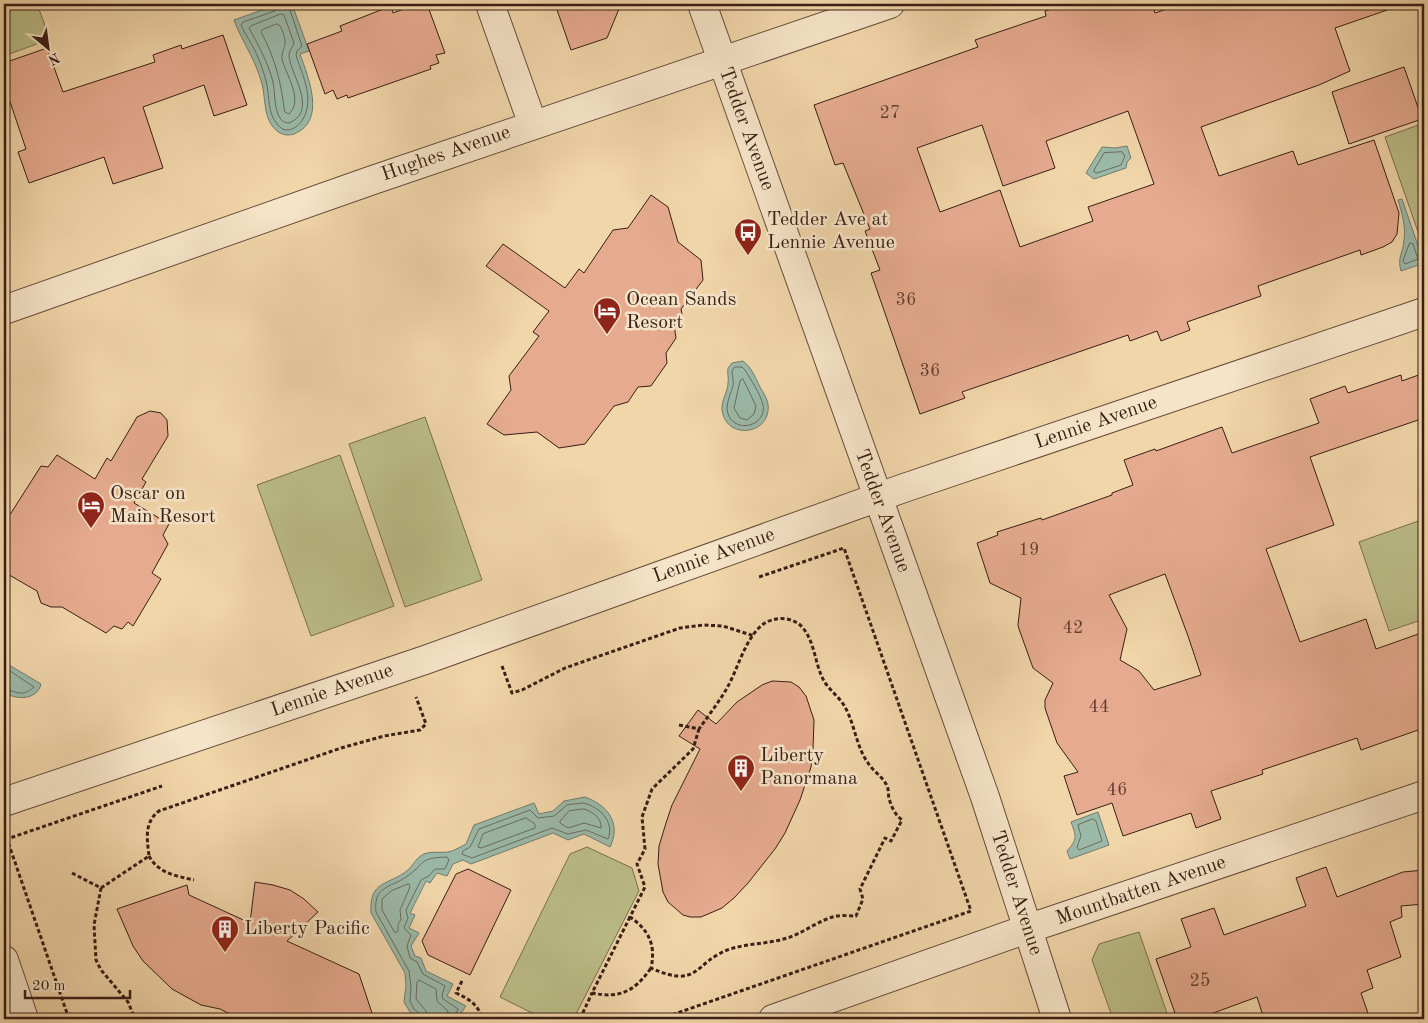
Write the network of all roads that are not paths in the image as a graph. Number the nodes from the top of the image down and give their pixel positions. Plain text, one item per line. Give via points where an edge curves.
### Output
1 (490, 4) edge
2 (702, 4) edge
3 (890, 4) edge
4 (721, 61) junction
5 (533, 125) junction
6 (4, 310) edge
7 (1424, 312) edge
8 (877, 498) junction
9 (1424, 795) edge
10 (4, 802) edge
11 (1027, 929) junction
12 (4, 960) edge
13 (24, 1019) edge
14 (773, 1019) edge
15 (1058, 1019) edge

1 - 5 street
2 - 4 street, Tedder Avenue
3 - 4 street, Hughes Avenue
4 - 5 street, Hughes Avenue
4 - 8 street, Tedder Avenue
5 - 6 street, Hughes Avenue
7 - 8 street, Lennie Avenue
8 - 10 street, Lennie Avenue via 425,660
8 - 11 street, Tedder Avenue via 985,797
9 - 11 street, Mountbatten Avenue
11 - 14 street, Mountbatten Avenue
11 - 15 street, Tedder Avenue
12 - 13 street

